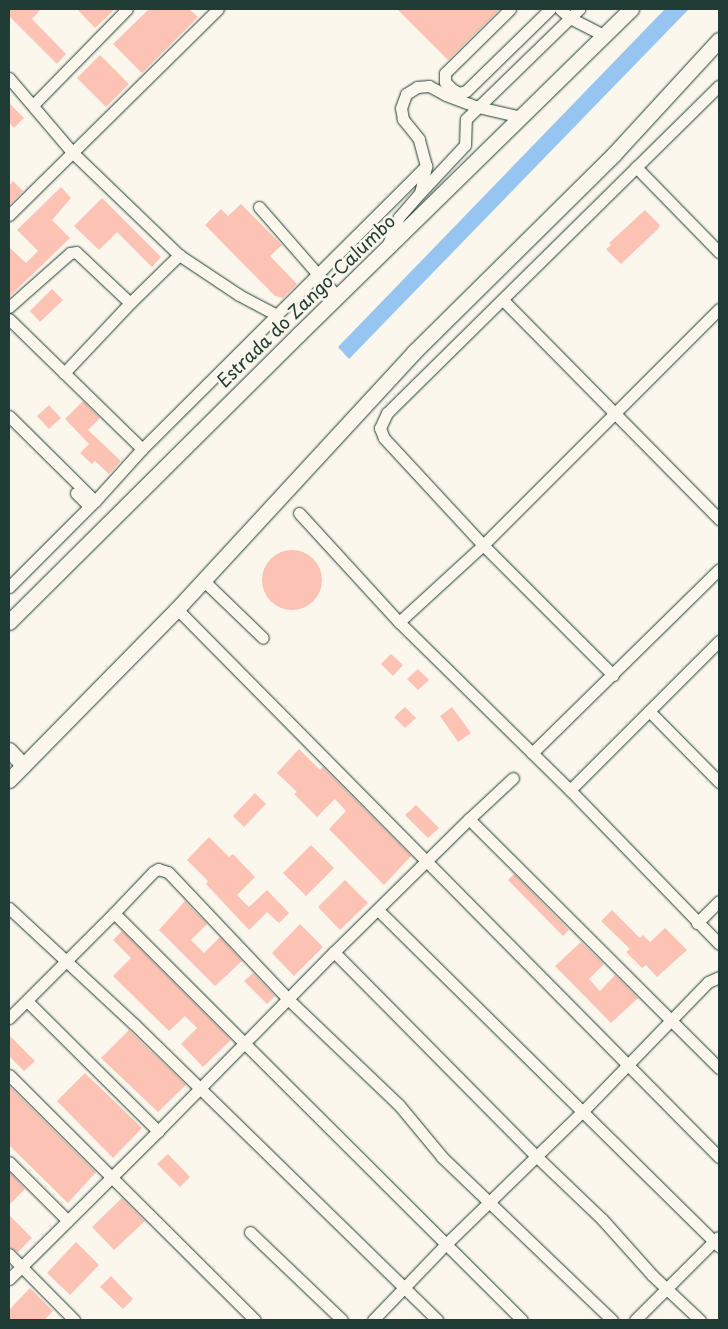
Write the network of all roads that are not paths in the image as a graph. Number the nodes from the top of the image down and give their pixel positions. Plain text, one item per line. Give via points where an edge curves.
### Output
1 (127, 9) edge
2 (218, 9) edge
3 (510, 9) edge
4 (550, 9) edge
5 (560, 9) edge
6 (579, 9) edge
7 (631, 9) edge
8 (570, 18) junction
9 (604, 36) junction
10 (719, 40) edge
11 (9, 78) edge
12 (719, 86) edge
13 (33, 105) junction
14 (478, 107) junction
15 (521, 117) junction
16 (72, 152) junction
17 (426, 166) junction
18 (636, 167) junction
19 (420, 193) junction
20 (259, 207) dead end
21 (9, 215) edge
22 (386, 248) junction
23 (719, 252) edge
24 (179, 255) junction
25 (318, 274) junction
26 (337, 296) junction
27 (503, 300) junction
28 (130, 303) junction
29 (9, 307) edge
30 (719, 309) edge
31 (276, 315) junction
32 (9, 319) edge
33 (64, 373) junction
34 (614, 414) junction
35 (9, 416) edge
36 (142, 449) junction
37 (76, 494) dead end
38 (92, 503) junction
39 (299, 513) dead end
40 (719, 518) edge
41 (483, 545) junction
42 (719, 569) edge
43 (203, 580) junction
44 (9, 588) edge
45 (178, 609) junction
46 (9, 622) edge
47 (399, 622) junction
48 (263, 638) dead end
49 (719, 641) edge
50 (613, 675) junction
51 (648, 711) junction
52 (9, 750) edge
53 (532, 753) junction
54 (23, 765) junction
55 (513, 778) dead end
56 (9, 780) edge
57 (719, 782) edge
58 (570, 790) junction
59 (469, 819) junction
60 (426, 860) junction
61 (719, 901) edge
62 (9, 908) edge
63 (378, 910) junction
64 (114, 913) junction
65 (697, 923) junction
66 (719, 944) edge
67 (334, 952) junction
68 (67, 962) junction
69 (719, 977) edge
70 (288, 999) junction
71 (27, 1001) junction
72 (9, 1018) edge
73 (672, 1019) junction
74 (244, 1043) junction
75 (629, 1065) junction
76 (719, 1068) edge
77 (9, 1075) edge
78 (200, 1089) junction
79 (583, 1111) junction
80 (158, 1131) junction
81 (536, 1156) junction
82 (719, 1157) edge
83 (9, 1162) edge
84 (111, 1178) junction
85 (489, 1201) junction
86 (68, 1221) junction
87 (250, 1232) dead end
88 (718, 1241) edge
89 (446, 1244) junction
90 (9, 1254) edge
91 (22, 1266) junction
92 (9, 1279) edge
93 (666, 1287) junction
94 (404, 1289) junction
95 (74, 1320) edge
96 (255, 1320) edge
97 (342, 1320) edge
98 (373, 1320) edge
99 (437, 1320) edge
100 (522, 1320) edge
101 (612, 1320) edge
102 (635, 1320) edge
103 (700, 1320) edge

1 - 13 street
2 - 16 street
3 - 4 street via 444,73 445,82 452,89 459,93 466,91
5 - 8 street
6 - 8 street
7 - 9 main road, Estrada do Zango-Calumbo
8 - 9 street
8 - 14 street
9 - 15 main road, Estrada do Zango-Calumbo
10 - 43 main road via 608,160 414,352
11 - 13 street
12 - 18 street
13 - 16 street
14 - 15 street
14 - 17 street via 429,86 417,86 406,94 400,108 403,119 418,139
14 - 19 street via 466,119 465,145
15 - 22 main road, Estrada do Zango-Calumbo
16 - 21 street
16 - 24 street
17 - 19 street
17 - 25 street
18 - 23 street
18 - 27 street
19 - 22 street via 400,217
20 - 25 street
22 - 26 main road, Estrada do Zango-Calumbo
24 - 28 street
24 - 31 street
25 - 26 street
25 - 31 street
26 - 46 main road, Estrada do Zango-Calumbo
27 - 34 street
27 - 41 street via 387,413 380,428 384,438
28 - 29 street via 76,252 70,253
28 - 33 street
30 - 34 street
31 - 36 street
32 - 33 street
33 - 36 street
34 - 40 street
34 - 41 street
35 - 38 street
36 - 38 street
37 - 38 street
38 - 44 street
39 - 47 street
41 - 47 street
41 - 50 street
42 - 50 street
43 - 45 main road
43 - 48 street
45 - 54 main road
45 - 60 street
47 - 53 street
49 - 51 street
50 - 53 street
51 - 57 street
51 - 58 street
52 - 54 main road
53 - 58 street
54 - 56 main road
55 - 59 street
58 - 65 street
59 - 60 street
59 - 73 street
60 - 63 street
60 - 75 street
61 - 65 street
62 - 68 street
63 - 67 street
63 - 79 street
64 - 68 street
64 - 70 street via 153,872 158,869 168,872
64 - 74 street
65 - 66 street
67 - 70 street
67 - 81 street
68 - 71 street
68 - 78 street
69 - 73 street via 708,982
70 - 74 street
70 - 85 street via 399,1105 442,1157
71 - 72 street
71 - 80 street
73 - 75 street
73 - 76 street
74 - 78 street
74 - 89 street
75 - 79 street
75 - 82 street
77 - 84 street
78 - 80 street
78 - 94 street
79 - 81 street
79 - 88 street via 638,1168
80 - 84 street
81 - 85 street
81 - 93 street
83 - 86 street
84 - 86 street
84 - 96 street
85 - 89 street
85 - 101 street
86 - 91 street
87 - 97 street
88 - 93 street
89 - 94 street
89 - 100 street
90 - 91 street
91 - 92 street
91 - 95 street
93 - 102 street
93 - 103 street
94 - 98 street
94 - 99 street

